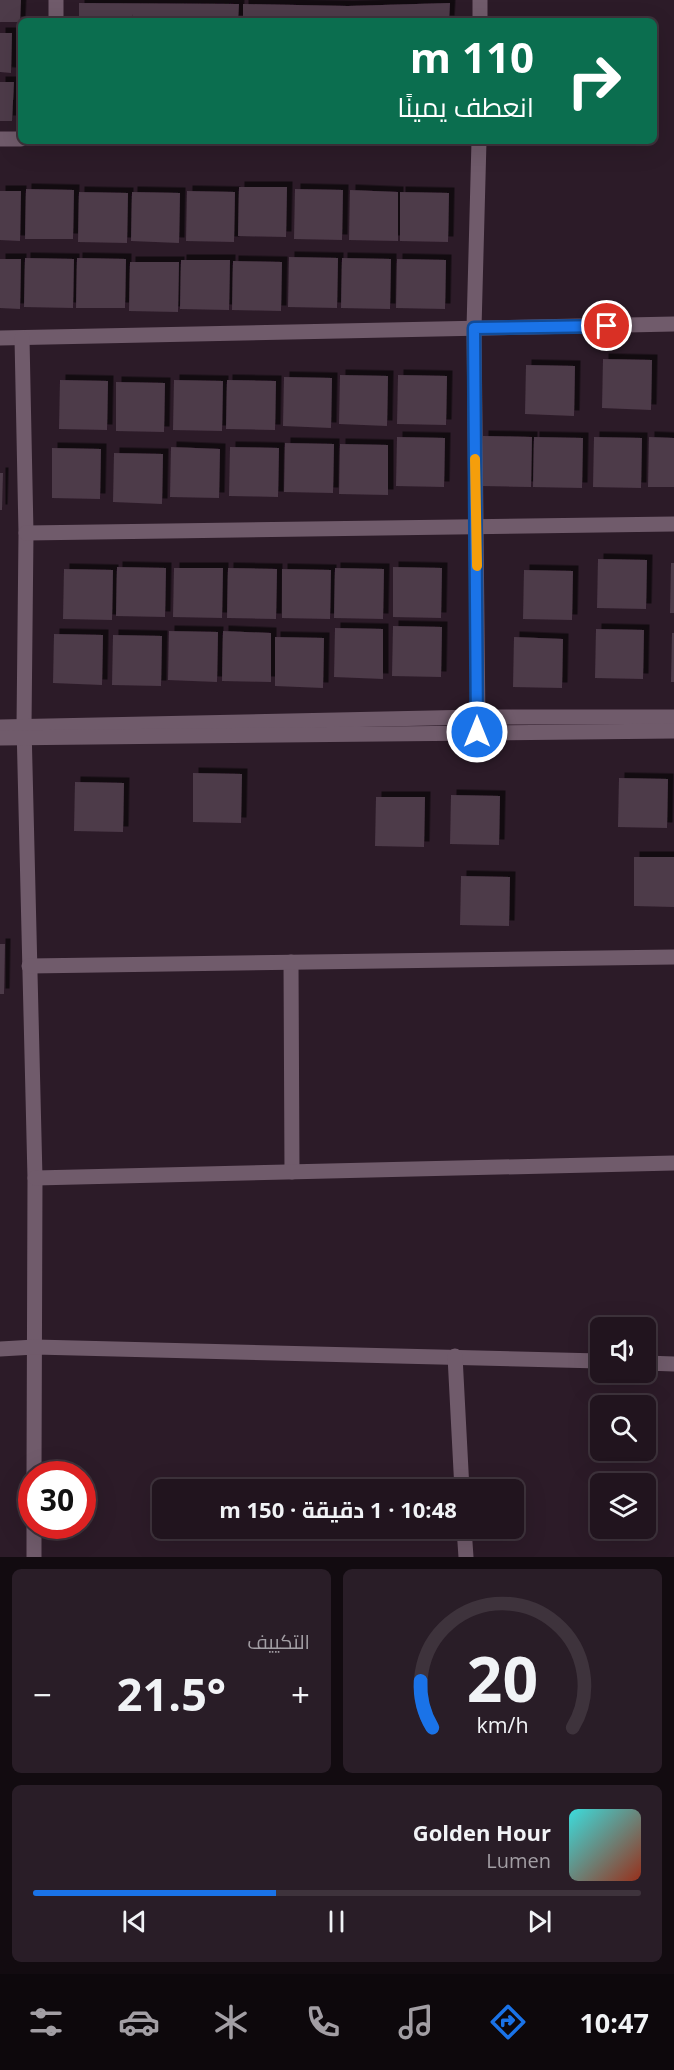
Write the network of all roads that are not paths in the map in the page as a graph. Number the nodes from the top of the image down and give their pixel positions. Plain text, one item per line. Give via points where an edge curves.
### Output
1 (56, 0) edge
2 (480, 0) edge
3 (56, 18) edge
4 (480, 18) edge
5 (0, 139) edge
6 (18, 139) edge
7 (479, 144) edge
8 (674, 324) edge
9 (474, 328) junction
10 (0, 338) edge
11 (22, 338) junction
12 (674, 524) edge
13 (476, 525) junction
14 (26, 533) junction
15 (674, 717) edge
16 (477, 724) junction
17 (0, 727) edge
18 (674, 731) edge
19 (24, 732) junction
20 (0, 738) edge
21 (674, 957) edge
22 (291, 962) junction
23 (29, 966) junction
24 (674, 1163) edge
25 (292, 1172) junction
26 (34, 1178) junction
27 (35, 1347) junction
28 (0, 1349) edge
29 (455, 1356) junction
30 (590, 1361) edge
31 (656, 1363) edge
32 (674, 1364) edge
33 (34, 1461) edge
34 (461, 1479) edge
35 (34, 1539) edge
36 (465, 1539) edge
37 (34, 1557) edge
38 (466, 1557) edge

1 - 3 street
2 - 4 street
5 - 6 street
7 - 9 street
8 - 9 street
9 - 11 street
9 - 13 street
10 - 11 street
11 - 14 street
12 - 13 street
13 - 14 street
13 - 16 street
14 - 19 street
15 - 16 street
16 - 18 street
16 - 19 street
17 - 19 street
19 - 20 street
19 - 23 street
21 - 22 street
22 - 23 street
22 - 25 street
23 - 26 street
24 - 25 street
25 - 26 street
26 - 27 street
27 - 28 street
27 - 29 street
27 - 33 street
29 - 30 street
29 - 34 street
31 - 32 street
35 - 37 street
36 - 38 street

